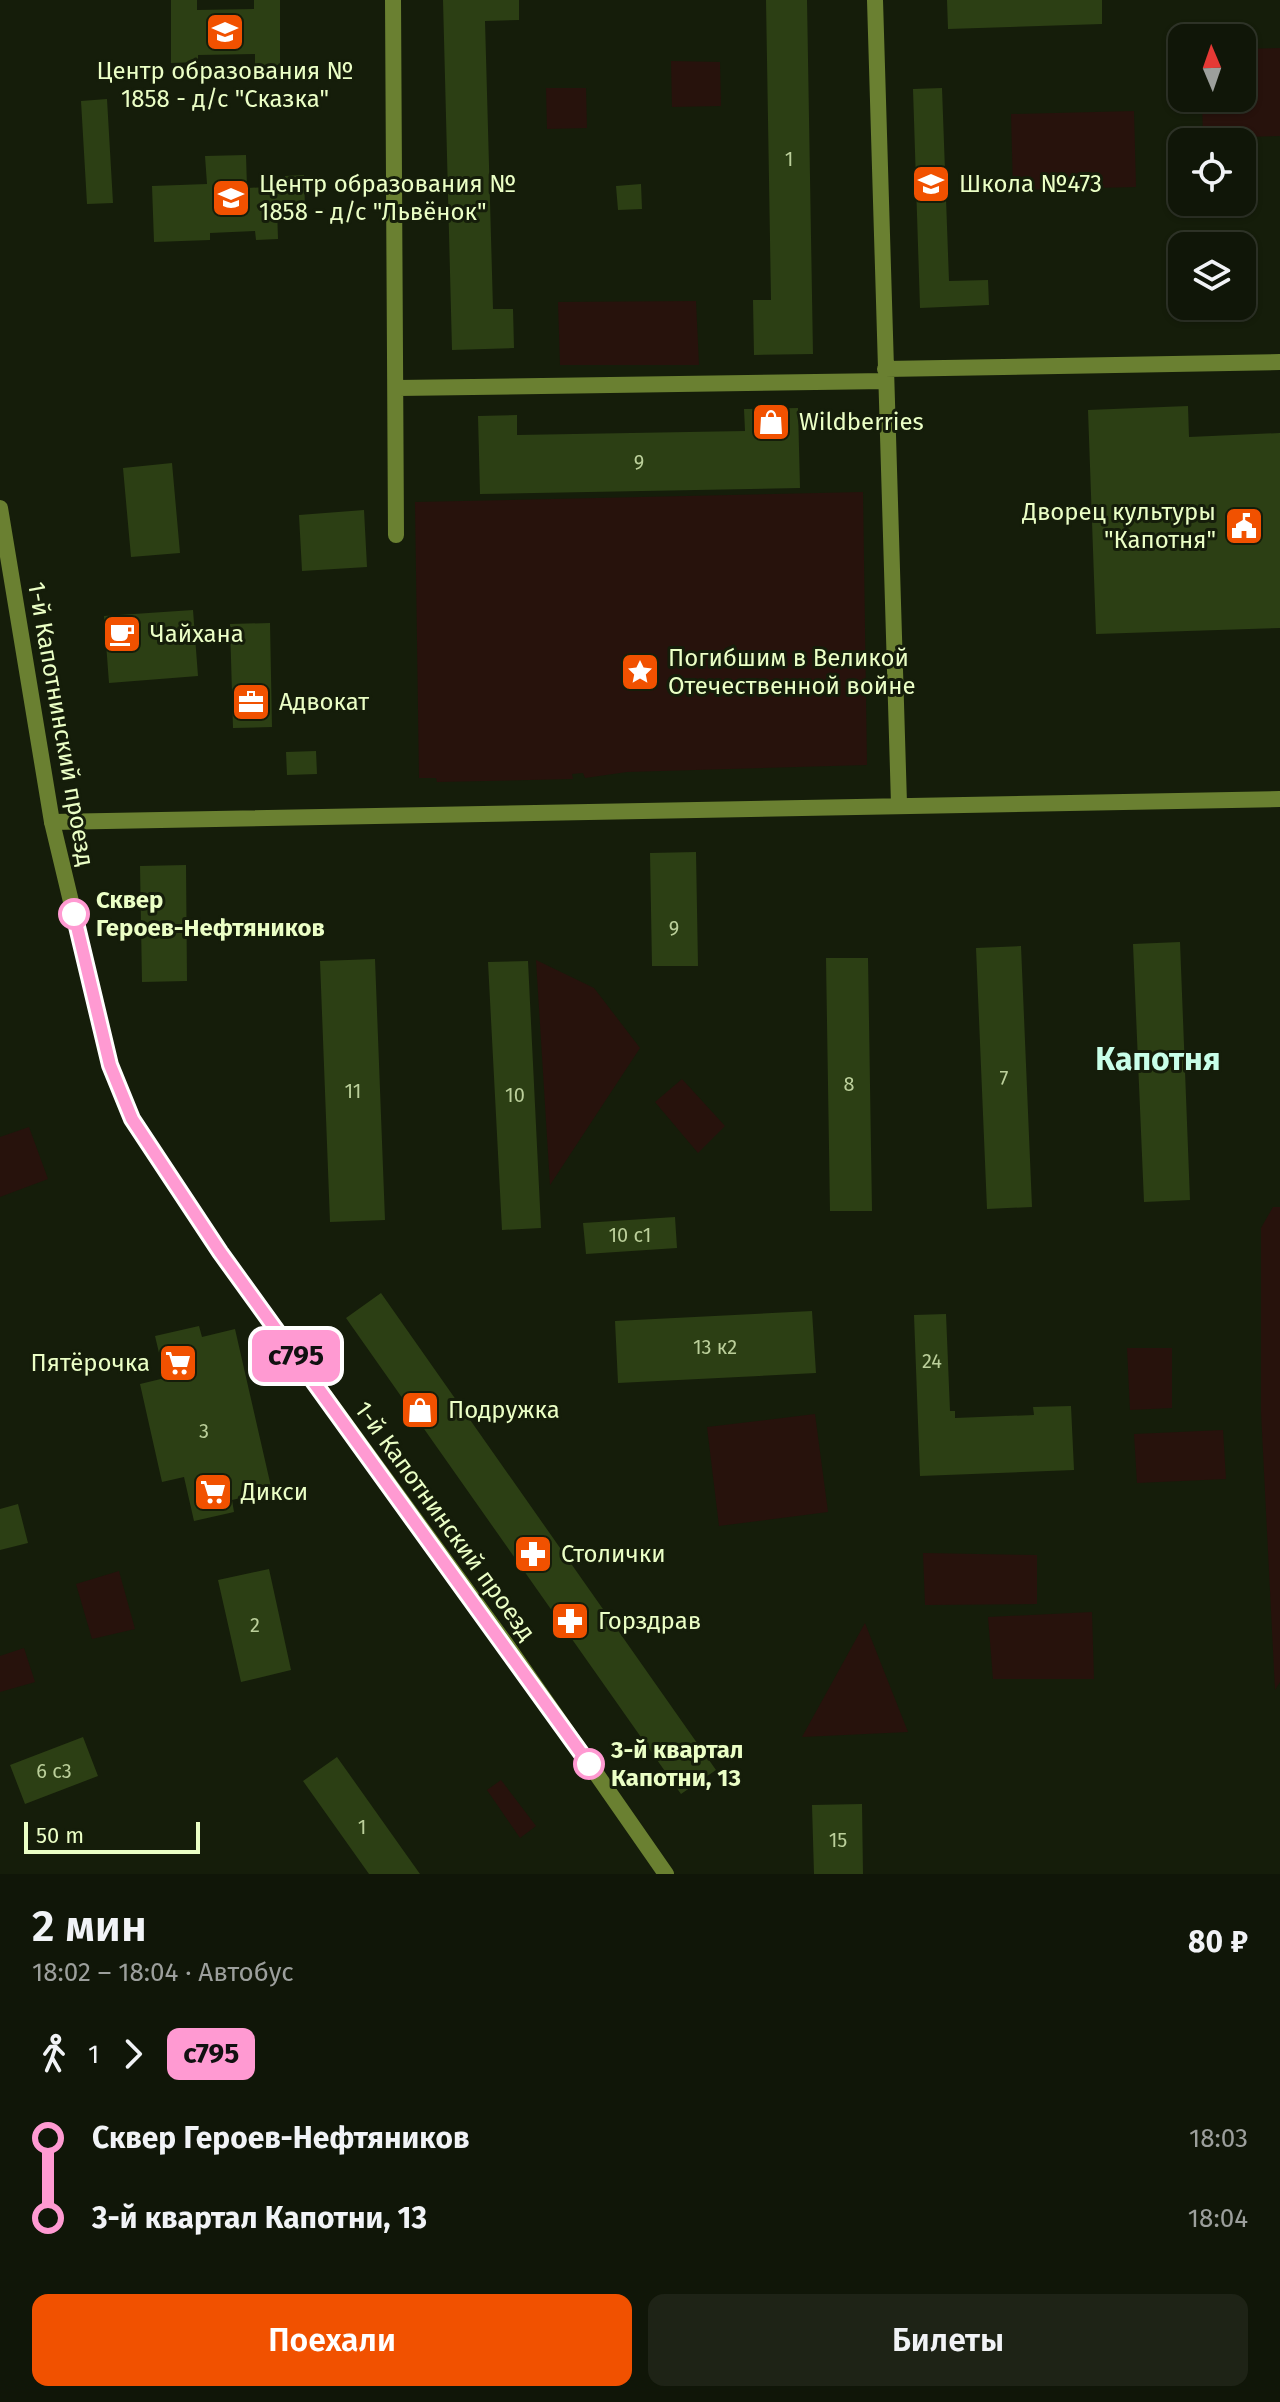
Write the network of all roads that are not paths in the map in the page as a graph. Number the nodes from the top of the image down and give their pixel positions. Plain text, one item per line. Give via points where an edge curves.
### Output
1 (393, 0) edge
2 (875, 0) edge
3 (1280, 362) edge
4 (886, 375) junction
5 (398, 388) junction
6 (0, 508) edge
7 (396, 535) dead end
8 (1280, 799) edge
9 (899, 804) junction
10 (52, 822) junction
11 (666, 1874) edge

1 - 5 street
2 - 4 street
3 - 4 street
4 - 5 street
4 - 9 street
5 - 7 street
6 - 10 street, 1-й Капотнинский проезд
8 - 9 street
9 - 10 street
10 - 11 street, 1-й Капотнинский проезд via 110,1065 132,1119 220,1252

